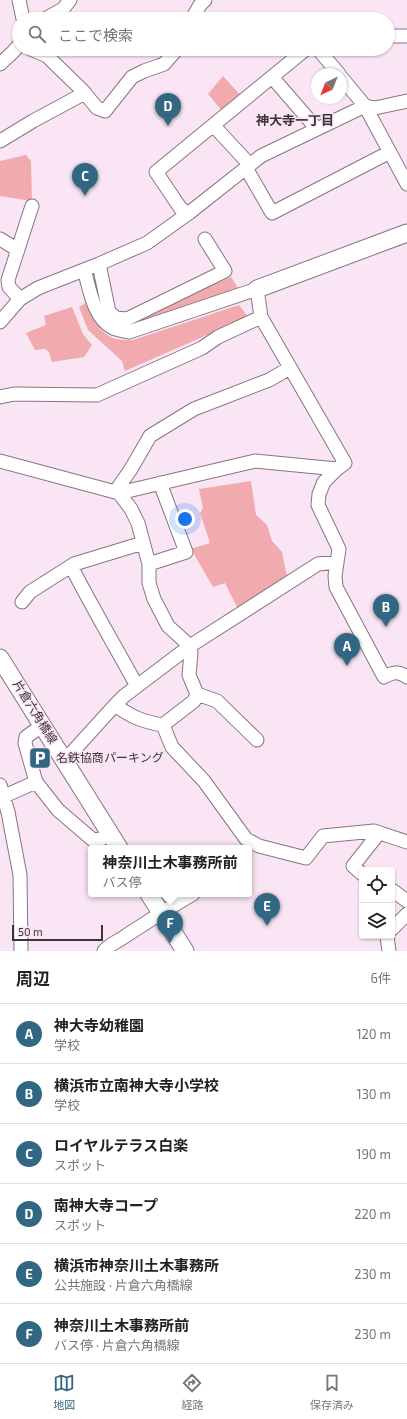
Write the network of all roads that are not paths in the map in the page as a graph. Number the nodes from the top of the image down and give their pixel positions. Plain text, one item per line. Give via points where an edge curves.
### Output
1 (19, 0) edge
2 (70, 0) edge
3 (205, 0) edge
4 (21, 12) edge
5 (58, 12) edge
6 (196, 12) edge
7 (395, 36) edge
8 (407, 36) edge
9 (12, 53) edge
10 (47, 56) edge
11 (171, 56) edge
12 (298, 56) edge
13 (324, 56) edge
14 (0, 64) edge
15 (334, 68) edge
16 (272, 78) junction
17 (347, 84) edge
18 (85, 93) junction
19 (407, 101) edge
20 (365, 106) junction
21 (213, 125) junction
22 (317, 129) junction
23 (0, 141) edge
24 (390, 152) junction
25 (248, 166) junction
26 (407, 184) edge
27 (32, 206) dead end
28 (189, 213) junction
29 (407, 234) edge
30 (0, 239) edge
31 (205, 239) dead end
32 (18, 250) junction
33 (99, 264) junction
34 (84, 270) junction
35 (257, 289) junction
36 (20, 299) junction
37 (261, 317) junction
38 (0, 322) edge
39 (290, 368) junction
40 (0, 397) edge
41 (1, 464) edge
42 (337, 469) junction
43 (160, 482) junction
44 (117, 492) junction
45 (143, 543) junction
46 (337, 562) junction
47 (149, 564) junction
48 (71, 566) junction
49 (22, 602) dead end
50 (190, 646) junction
51 (0, 658) edge
52 (407, 677) edge
53 (137, 686) junction
54 (198, 694) junction
55 (115, 705) junction
56 (43, 725) junction
57 (163, 725) junction
58 (257, 740) dead end
59 (65, 760) junction
60 (36, 782) junction
61 (1, 793) edge
62 (379, 833) junction
63 (114, 841) edge
64 (407, 842) edge
65 (242, 843) edge
66 (359, 871) edge
67 (395, 892) edge
68 (151, 897) edge
69 (188, 897) edge
70 (407, 901) edge
71 (161, 913) junction
72 (407, 914) edge
73 (395, 926) edge
74 (387, 939) edge
75 (21, 951) edge
76 (104, 951) edge
77 (185, 951) edge
78 (389, 951) edge

1 - 4 street
2 - 5 street
3 - 6 street
7 - 8 street
9 - 14 street
10 - 18 street
11 - 18 street via 164,64 132,77 105,111 97,108
12 - 16 street
13 - 15 street
16 - 21 street
16 - 22 street
17 - 20 street
18 - 23 street via 33,120
19 - 20 street via 375,108
20 - 22 street
20 - 24 street
21 - 25 street
21 - 28 street via 156,172 181,208
22 - 25 street via 261,156
24 - 25 street via 272,213
24 - 26 street
25 - 28 street
27 - 32 street
28 - 33 street via 147,243
29 - 35 street
30 - 32 street
31 - 33 street via 225,271 127,318 116,318 109,312
32 - 36 street via 8,280 9,287
33 - 34 street
34 - 35 street via 95,308 102,319 113,327 128,332
34 - 36 street via 38,288
35 - 37 street
36 - 38 street
37 - 39 street
37 - 40 street via 218,337 202,348 97,395 14,394
39 - 42 street via 345,463
39 - 44 street via 269,380 194,409 150,436
41 - 44 street
42 - 43 street via 255,461
42 - 46 street via 324,482 318,505 339,549
43 - 44 street
43 - 47 street via 186,552
44 - 45 street via 138,522
45 - 47 street
45 - 48 street
46 - 50 street via 318,564
46 - 52 street via 336,587 384,677 393,672
47 - 50 street via 149,583 160,613 168,626
48 - 49 street via 30,592
48 - 53 street via 95,614
50 - 53 street
50 - 54 street via 189,675
51 - 56 street, 片倉六角橋線
53 - 55 street
54 - 57 street via 194,701
54 - 58 street via 218,701
55 - 57 street via 128,715
55 - 59 street
56 - 59 street, 片倉六角橋線
56 - 60 street via 26,737 25,743
57 - 65 street via 172,747 204,781
59 - 63 street, 片倉六角橋線
60 - 61 street
60 - 63 street via 58,810 93,840
61 - 75 street via 8,812 20,875
62 - 64 street
62 - 65 street via 374,831 323,836 306,858
62 - 66 street via 353,866
67 - 70 street
68 - 71 street
69 - 71 street
71 - 76 street
71 - 77 street
72 - 73 street
74 - 78 street

